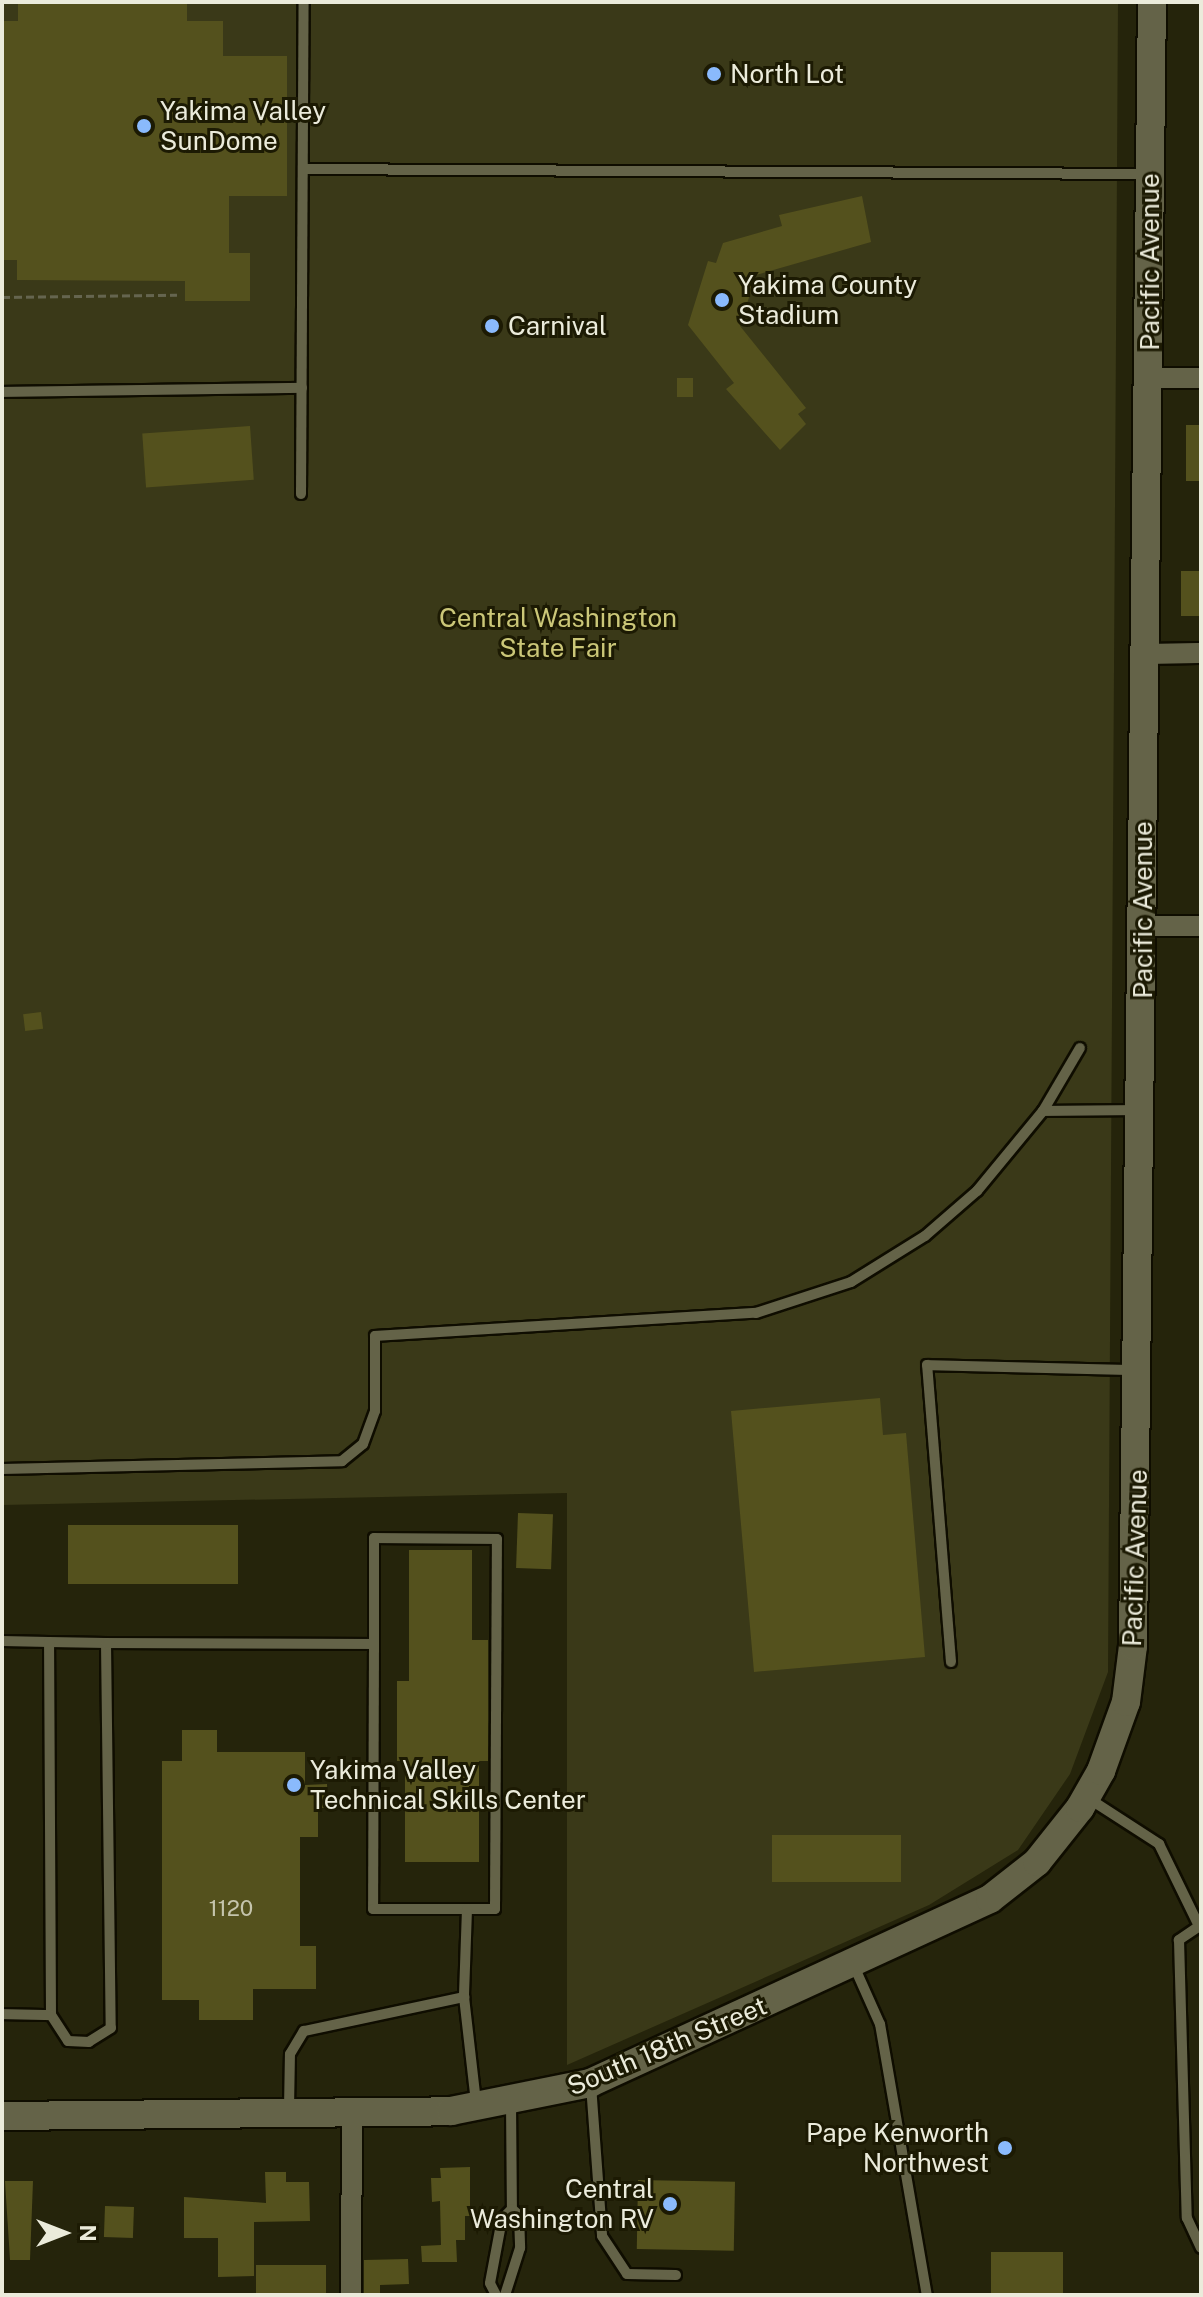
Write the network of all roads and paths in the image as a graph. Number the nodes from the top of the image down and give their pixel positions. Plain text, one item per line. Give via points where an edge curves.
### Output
1 (304, 2) edge
2 (1152, 2) edge
3 (303, 169) junction
4 (1150, 174) junction
5 (177, 295) dead end
6 (2, 297) edge
7 (1149, 378) junction
8 (1201, 378) edge
9 (302, 388) junction
10 (2, 392) edge
11 (301, 494) dead end
12 (1201, 653) edge
13 (1144, 654) junction
14 (1142, 926) junction
15 (1201, 926) edge
16 (1080, 1048) dead end
17 (1142, 1110) junction
18 (1043, 1111) junction
19 (1140, 1370) junction
20 (2, 1469) edge
21 (2, 1641) edge
22 (49, 1642) junction
23 (106, 1643) junction
24 (374, 1644) junction
25 (951, 1662) dead end
26 (1083, 1802) junction
27 (467, 1909) junction
28 (1200, 1925) edge
29 (854, 1964) junction
30 (464, 1997) junction
31 (2, 2014) edge
32 (51, 2015) junction
33 (590, 2083) junction
34 (511, 2103) junction
35 (477, 2109) junction
36 (352, 2112) junction
37 (289, 2113) junction
38 (2, 2116) edge
39 (512, 2209) junction
40 (1201, 2248) edge
41 (676, 2275) dead end
42 (351, 2295) edge
43 (496, 2295) edge
44 (505, 2295) edge
45 (927, 2295) edge

1 - 3 lane
2 - 4 street, Pacific Avenue
3 - 4 lane
3 - 9 lane
4 - 7 street, Pacific Avenue
5 - 6 path
7 - 8 street
7 - 13 street, Pacific Avenue
9 - 10 lane
9 - 11 lane
12 - 13 street
13 - 14 street, Pacific Avenue
14 - 15 street
14 - 17 street, Pacific Avenue
16 - 18 lane
17 - 18 lane
17 - 19 street, Pacific Avenue
18 - 20 lane via 977,1191 925,1236 837,1286 756,1313 375,1336 375,1411 363,1444 342,1461
19 - 25 lane via 927,1365
19 - 26 street, Pacific Avenue via 1130,1677 1116,1736
21 - 22 lane
22 - 23 lane
22 - 32 lane
23 - 24 lane
23 - 32 lane via 111,2028 97,2041 68,2041
24 - 27 lane via 373,1909
24 - 27 lane via 374,1538 497,1539 495,1909
26 - 28 lane via 1159,1844
26 - 29 street, South 18th Street via 1037,1862 990,1899
27 - 30 lane
28 - 40 lane via 1179,1940 1187,2218
29 - 33 street, South 18th Street
29 - 45 lane via 880,2024
30 - 35 lane
30 - 37 lane via 304,2031 290,2054
31 - 32 lane
33 - 34 street, South 18th Street
33 - 41 lane via 602,2236 627,2274
34 - 35 street, South 18th Street
34 - 39 lane
35 - 36 street, South 18th Street
36 - 37 street, South 18th Street
36 - 42 street
37 - 38 street, South 18th Street
39 - 43 lane via 502,2219 490,2283
39 - 44 lane via 519,2215 520,2248

